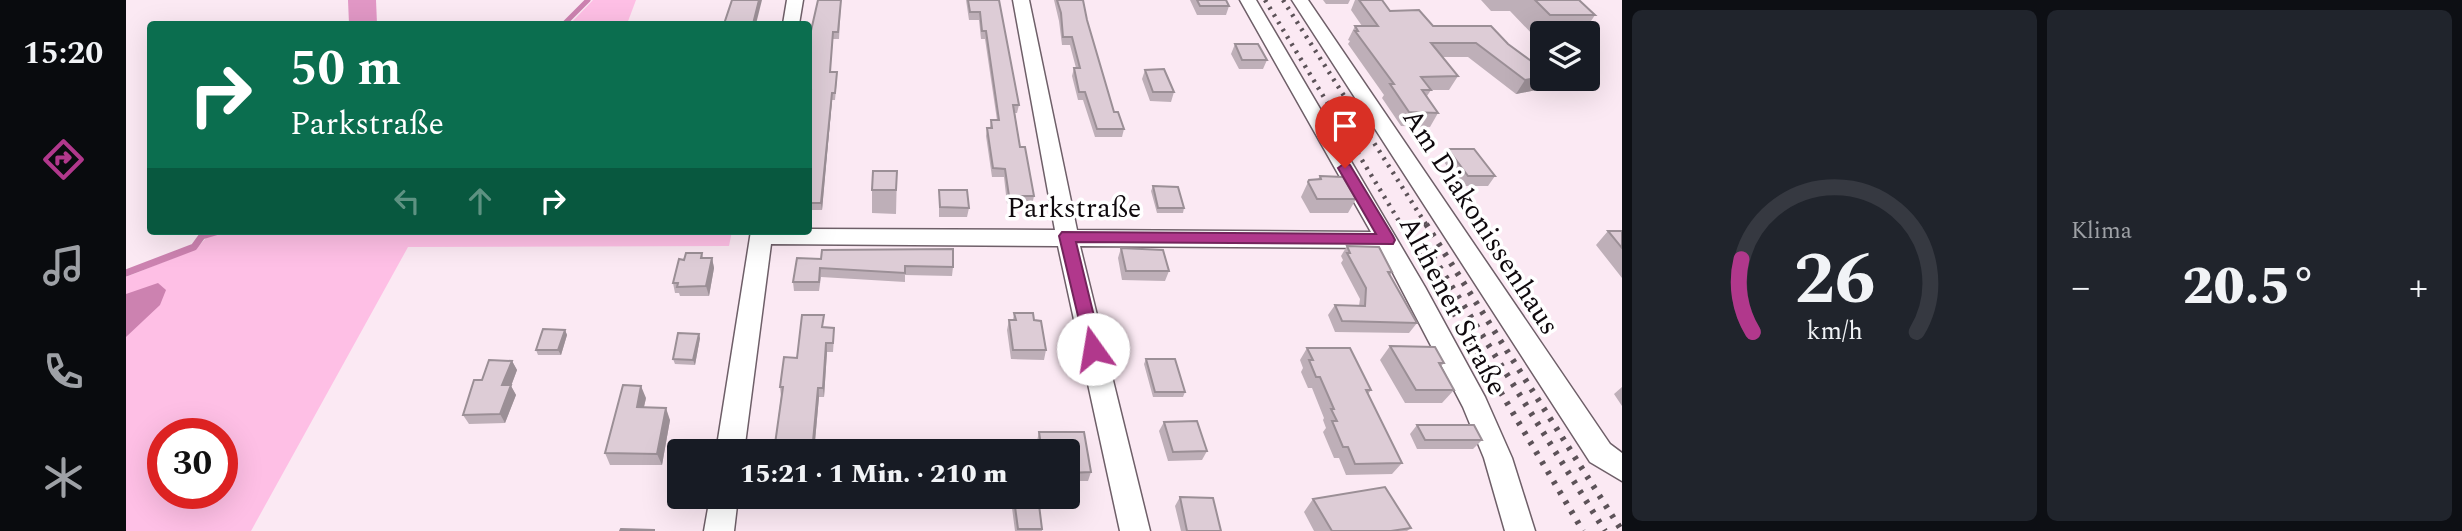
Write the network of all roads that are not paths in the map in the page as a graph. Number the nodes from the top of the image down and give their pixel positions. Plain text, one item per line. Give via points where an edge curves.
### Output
1 (795, 0) edge
2 (1021, 0) edge
3 (1248, 0) edge
4 (1300, 0) edge
5 (792, 21) edge
6 (812, 234) edge
7 (761, 235) edge
8 (1067, 236) junction
9 (1387, 240) junction
10 (732, 439) edge
11 (1622, 468) edge
12 (722, 509) edge
13 (719, 531) edge
14 (1135, 531) edge
15 (1520, 531) edge

1 - 5 street
2 - 8 street
3 - 9 street, Althener Straße
4 - 11 street, Am Diakonissenhaus via 1600,453
6 - 8 street, Parkstraße
7 - 10 street
8 - 9 street, Parkstraße
8 - 14 street
9 - 15 street, Althener Straße via 1476,405
12 - 13 street

